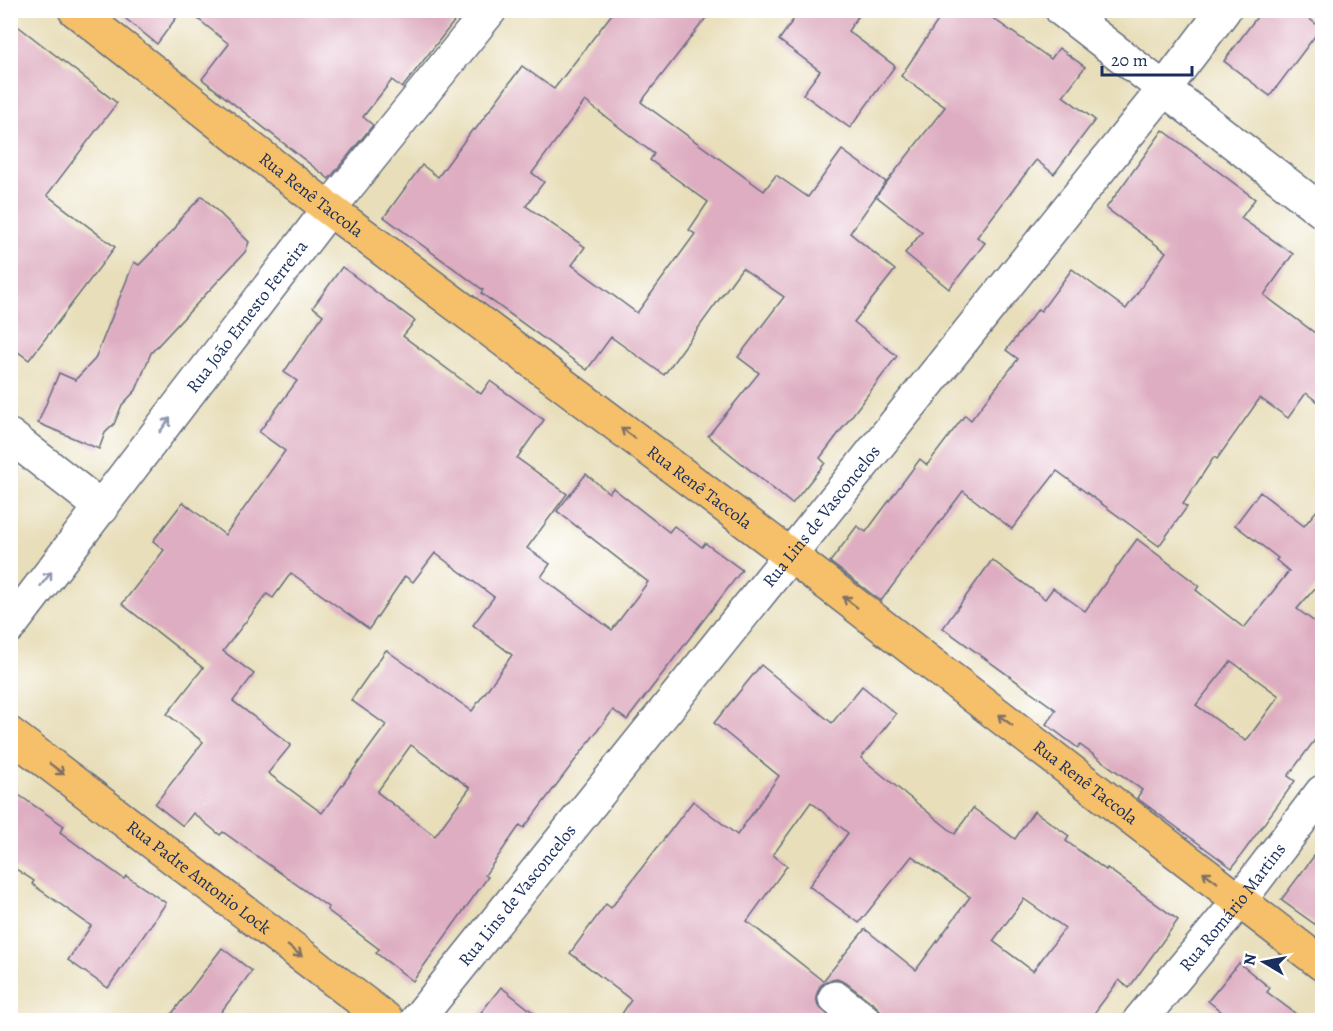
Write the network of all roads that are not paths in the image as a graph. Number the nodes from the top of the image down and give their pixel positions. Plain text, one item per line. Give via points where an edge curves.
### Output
1 (75, 10) edge
2 (490, 10) edge
3 (1062, 10) edge
4 (1224, 10) edge
5 (1164, 89) junction
6 (329, 209) junction
7 (1323, 211) edge
8 (10, 436) edge
9 (102, 508) junction
10 (790, 555) junction
11 (10, 626) edge
12 (10, 734) edge
13 (1323, 792) edge
14 (1240, 900) junction
15 (1323, 964) edge
16 (835, 998) dead end
17 (387, 1020) edge
18 (417, 1020) edge
19 (864, 1020) edge
20 (1140, 1020) edge

1 - 6 main road, Rua Renê Taccola
2 - 6 street, Rua João Ernesto Ferreira
3 - 5 street
4 - 5 street, Rua Lins de Vasconcelos
5 - 7 street
5 - 10 street, Rua Lins de Vasconcelos
9 -> 6 street, Rua João Ernesto Ferreira
10 -> 6 main road, Rua Renê Taccola
8 - 9 street
11 -> 9 street, Rua João Ernesto Ferreira
14 -> 10 main road, Rua Renê Taccola
10 - 18 street, Rua Lins de Vasconcelos
12 -> 17 main road, Rua Padre Antonio Lock
13 - 14 street, Rua Romário Martins
14 - 15 main road, Rua Renê Taccola
14 - 20 street, Rua Romário Martins
16 - 19 street

